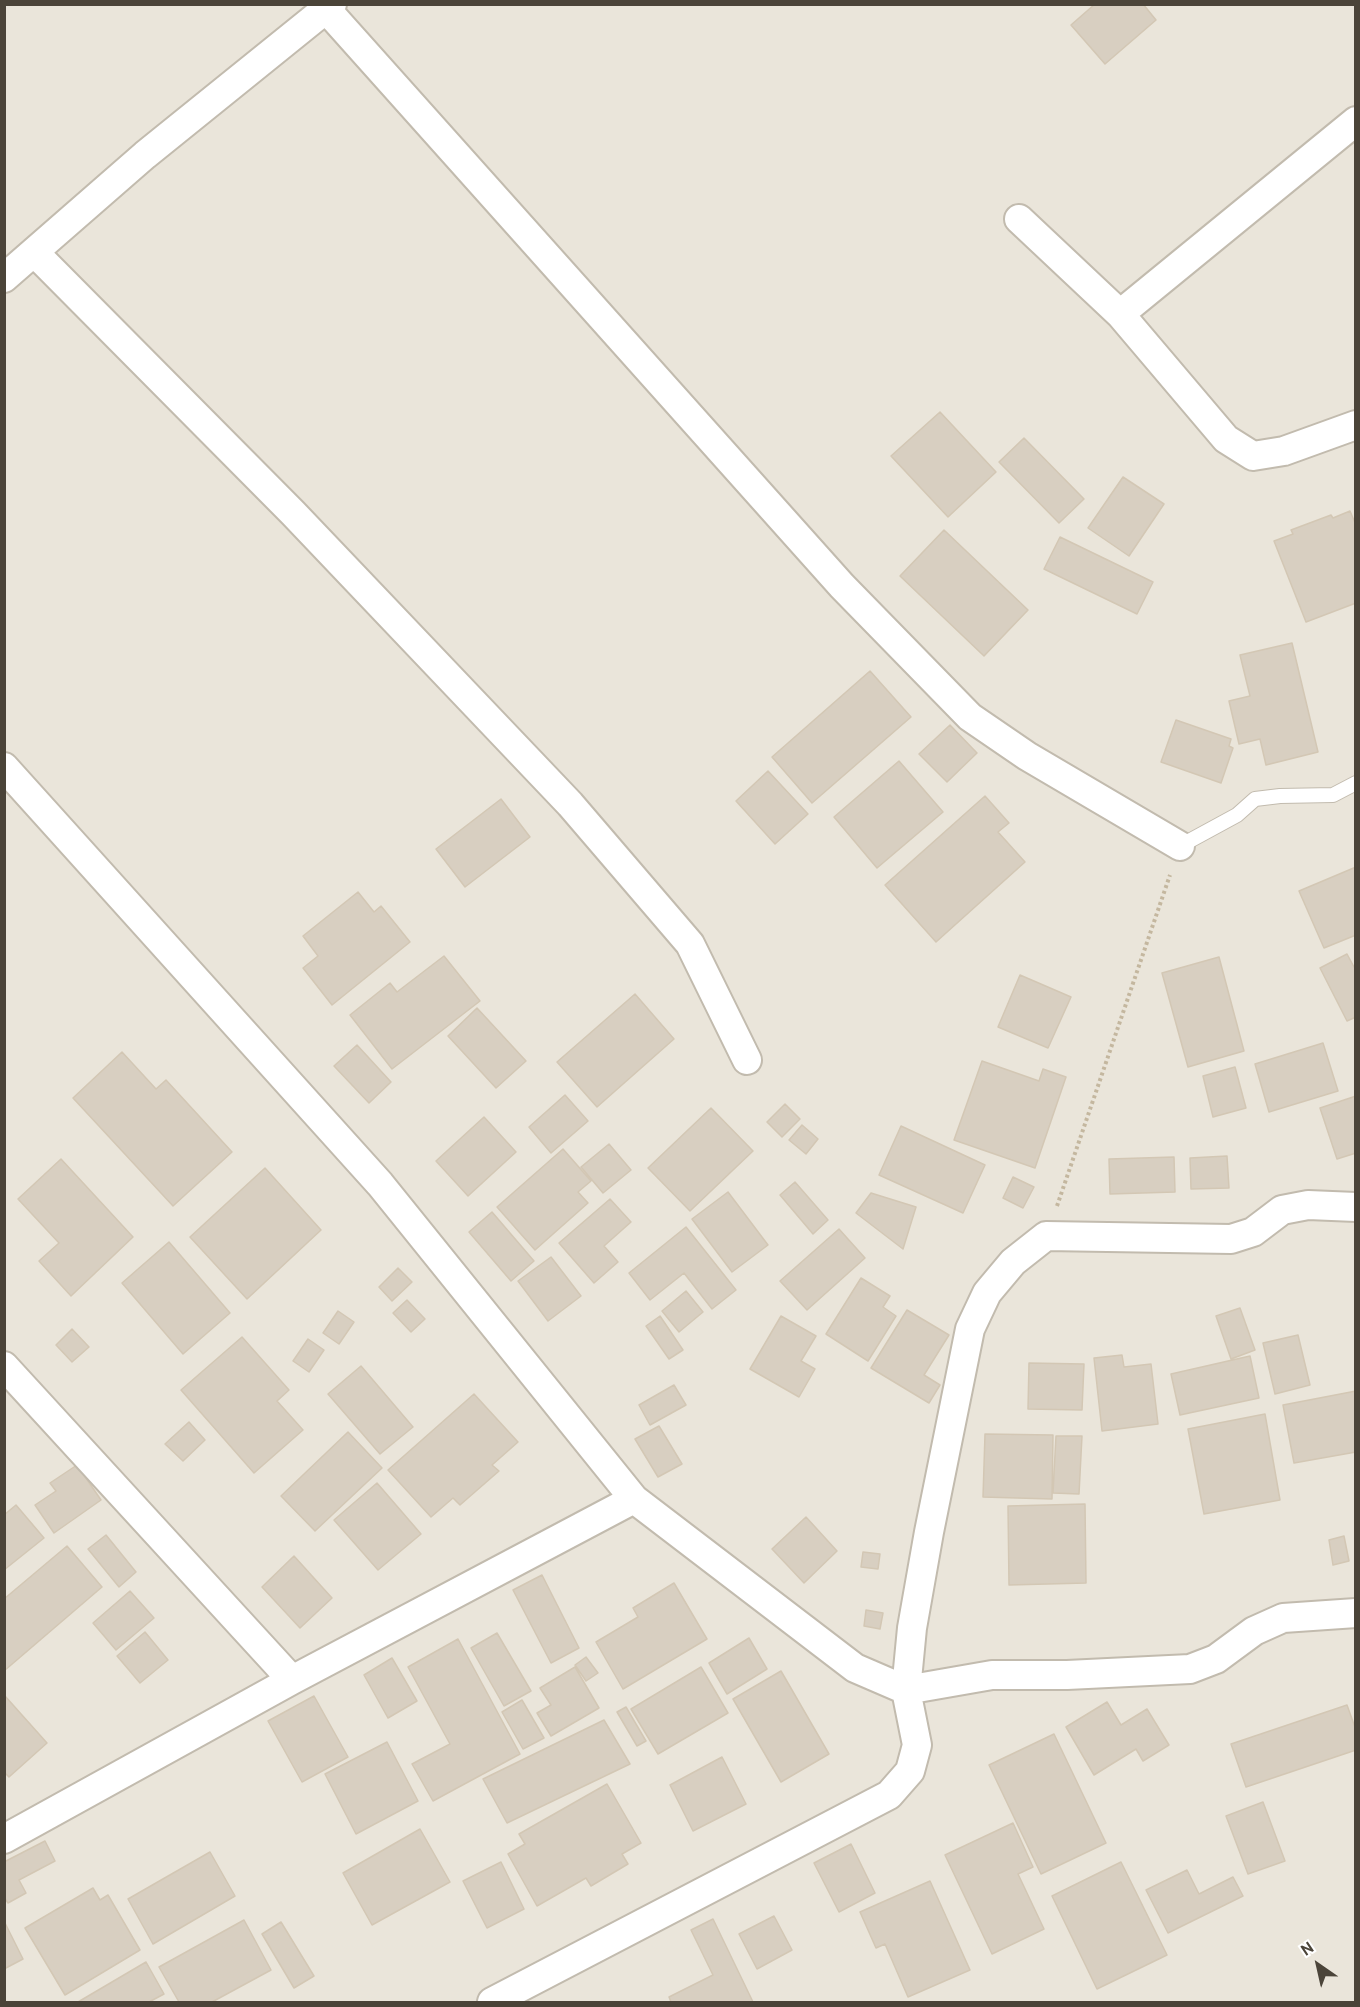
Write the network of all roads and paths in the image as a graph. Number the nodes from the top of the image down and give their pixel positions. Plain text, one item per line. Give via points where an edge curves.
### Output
1 (329, 7) edge
2 (1356, 121) edge
3 (1019, 219) dead end
4 (35, 253) junction
5 (4, 278) edge
6 (1120, 314) junction
7 (1356, 425) edge
8 (4, 767) edge
9 (1356, 783) edge
10 (1180, 846) junction
11 (747, 1060) dead end
12 (1356, 1207) edge
13 (1046, 1236) junction
14 (4, 1366) edge
15 (634, 1499) junction
16 (1356, 1612) edge
17 (292, 1680) junction
18 (906, 1690) junction
19 (4, 1839) edge
20 (492, 2002) edge

1 - 4 street via 145,155
1 - 10 street via 842,586 970,717 1027,756
2 - 6 street
3 - 6 street
4 - 5 street
4 - 11 street via 293,513 570,804 690,944
6 - 7 street via 1226,439 1253,456 1284,451
8 - 15 street via 380,1184
9 - 10 lane via 1333,795 1254,800 1237,815
10 - 13 path
12 - 13 street via 1308,1205 1282,1210 1252,1232 1231,1239
13 - 18 street via 1013,1262 987,1293 970,1329 913,1617
14 - 17 street
15 - 17 street
15 - 18 street via 855,1668
16 - 18 street via 1283,1618 1254,1631 1216,1659 1190,1669 992,1675
17 - 19 street
18 - 20 street via 917,1746 910,1771 889,1795

